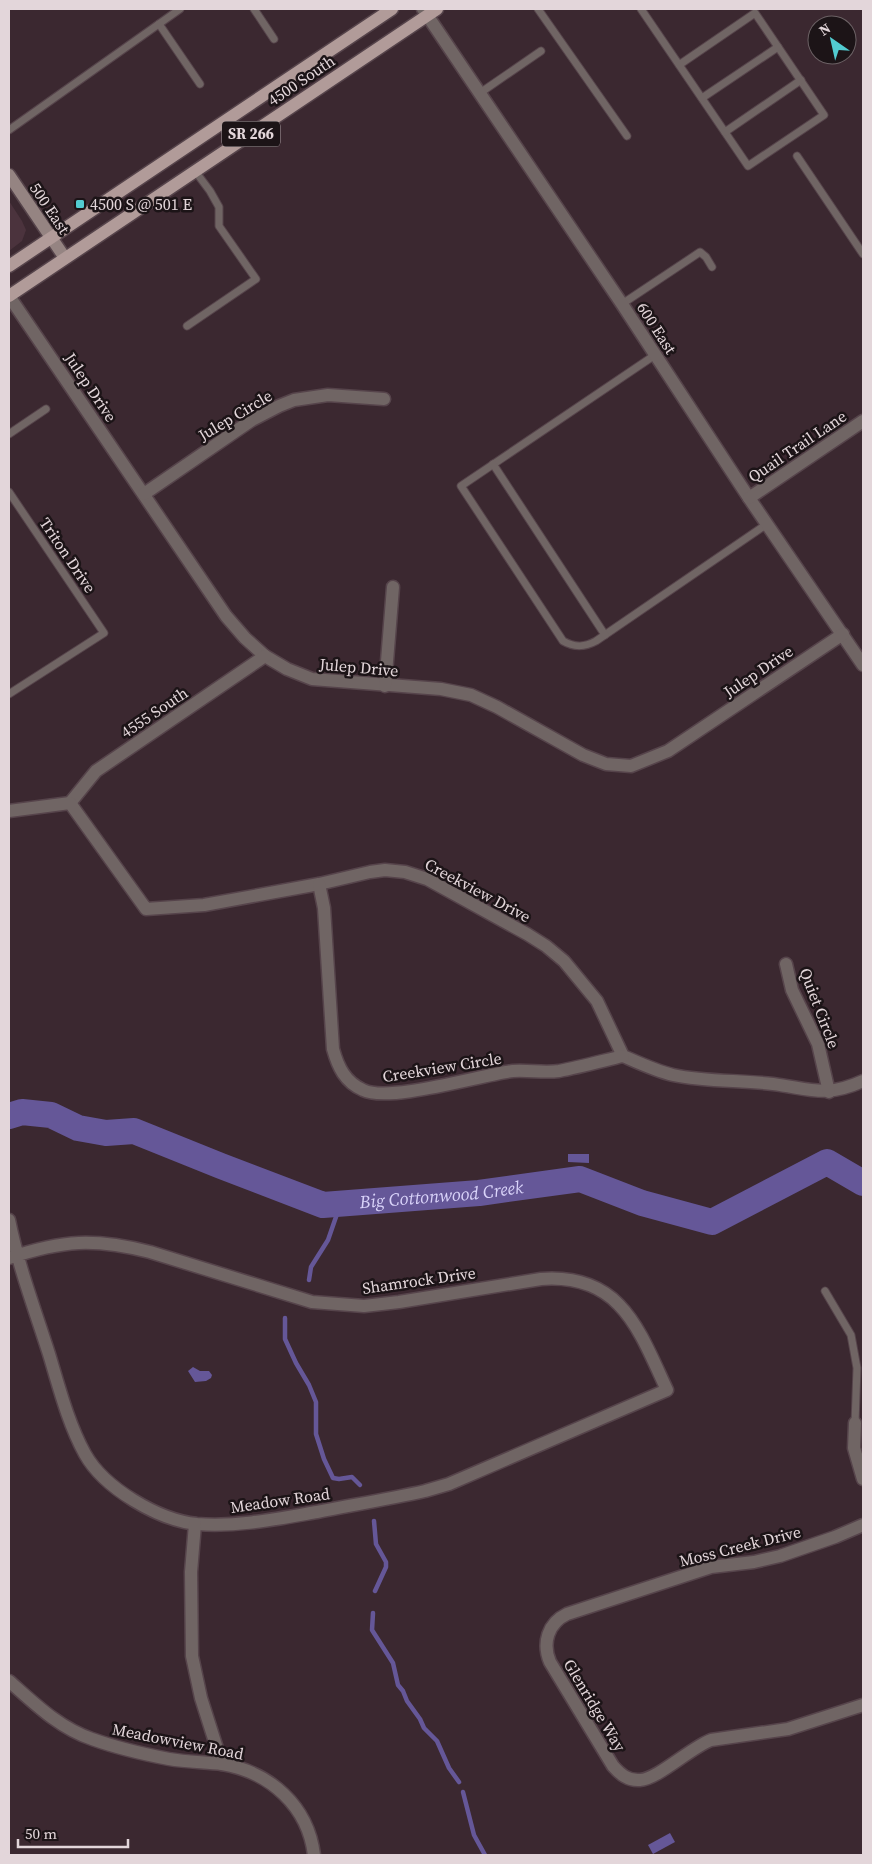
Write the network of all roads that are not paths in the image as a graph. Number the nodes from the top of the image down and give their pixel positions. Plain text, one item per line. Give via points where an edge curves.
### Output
1 (180, 9) edge
2 (254, 9) edge
3 (392, 9) edge
4 (538, 9) edge
5 (641, 9) edge
6 (429, 11) edge
7 (159, 24) junction
8 (274, 39) dead end
9 (778, 47) junction
10 (541, 51) dead end
11 (679, 64) junction
12 (801, 80) junction
13 (200, 84) dead end
14 (480, 93) junction
15 (702, 98) junction
16 (9, 130) edge
17 (725, 132) junction
18 (627, 136) dead end
19 (797, 156) dead end
20 (195, 171) junction
21 (9, 175) edge
22 (51, 238) junction
23 (863, 254) edge
24 (65, 258) junction
25 (9, 266) edge
26 (712, 268) dead end
27 (9, 296) edge
28 (622, 304) junction
29 (187, 326) dead end
30 (655, 355) junction
31 (384, 399) dead end
32 (46, 409) dead end
33 (863, 421) edge
34 (9, 434) edge
35 (493, 464) junction
36 (9, 492) edge
37 (144, 494) junction
38 (749, 498) junction
39 (767, 524) junction
40 (393, 587) dead end
41 (843, 634) junction
42 (605, 635) junction
43 (265, 656) junction
44 (863, 664) edge
45 (385, 686) junction
46 (9, 694) edge
47 (70, 803) junction
48 (9, 810) edge
49 (319, 884) junction
50 (786, 964) dead end
51 (623, 1056) junction
52 (863, 1081) edge
53 (829, 1092) junction
54 (9, 1220) edge
55 (13, 1257) edge
56 (825, 1291) dead end
57 (667, 1390) joint
58 (855, 1423) joint
59 (863, 1479) edge
60 (195, 1524) junction
61 (863, 1525) edge
62 (548, 1637) joint
63 (9, 1681) edge
64 (863, 1705) edge
65 (222, 1764) junction
66 (314, 1855) edge

1 - 7 lane
2 - 8 lane
3 - 22 main road, 4500 South / SR 266
4 - 18 lane
5 - 11 lane
6 - 14 street, 600 East
6 - 20 main road, 4500 South / SR 266
7 - 13 lane
7 - 16 lane
9 - 11 lane via 755,13
9 - 12 lane
9 - 15 lane
10 - 14 lane
11 - 15 lane
12 - 17 lane
12 - 17 lane via 824,114 763,156 748,166
14 - 28 street, 600 East
15 - 17 lane
19 - 23 lane
20 - 24 main road, 4500 South / SR 266
20 - 29 lane via 218,207 220,226 256,279
21 - 22 street, 500 East
22 - 24 street, 500 East
22 - 25 main road, 4500 South / SR 266
24 - 27 main road, 4500 South / SR 266
26 - 28 lane via 700,252
27 - 37 street, Julep Drive
28 - 30 street, 600 East
30 - 35 lane
30 - 38 street, 600 East
31 - 37 street, Julep Circle via 328,395 294,400 252,420
32 - 34 lane
33 - 38 street, Quail Trail Lane
35 - 42 lane
35 - 42 lane via 460,486 564,641 582,647
36 - 46 lane, Triton Drive via 104,633
37 - 43 street, Julep Drive via 226,616
38 - 39 street, 600 East
39 - 41 street, 600 East
39 - 42 lane
40 - 45 street
41 - 44 street, 600 East
41 - 45 street, Julep Drive via 668,751 631,766 606,764 583,755 471,695 441,689
43 - 45 street, Julep Drive via 312,679
43 - 47 street, 4555 South via 96,771
47 - 48 street
47 - 49 street, Creekview Drive via 146,909 204,905
49 - 51 street, Creekview Drive via 370,872 406,872 427,879 527,934 564,961 598,1001
49 - 51 street, Creekview Circle via 324,908 337,1064 343,1074 363,1091 374,1094 403,1092 513,1072 557,1071
50 - 53 street, Quiet Circle via 792,990 818,1044
51 - 53 street via 672,1075
52 - 53 street
54 - 55 street, Meadow Road
55 - 57 street, Shamrock Drive via 74,1242 124,1245 312,1302 336,1305 399,1302 557,1277 579,1281 602,1291 630,1316
55 - 60 street, Meadow Road via 85,1455 99,1473 130,1499 166,1516
56 - 58 lane via 851,1335 857,1368
57 - 60 street, Meadow Road via 449,1484 425,1491 260,1522
58 - 59 street via 854,1448
60 - 65 street via 190,1572 192,1656 201,1698
61 - 62 street, Moss Creek Drive via 780,1556 711,1567 568,1614 552,1625
62 - 64 street, Glenridge Way via 546,1650 550,1662 613,1766 632,1780 649,1778 711,1740 788,1729
63 - 65 street, Meadowview Road via 53,1718 92,1740 171,1759
65 - 66 street, Meadowview Road via 243,1769 275,1785 305,1821

